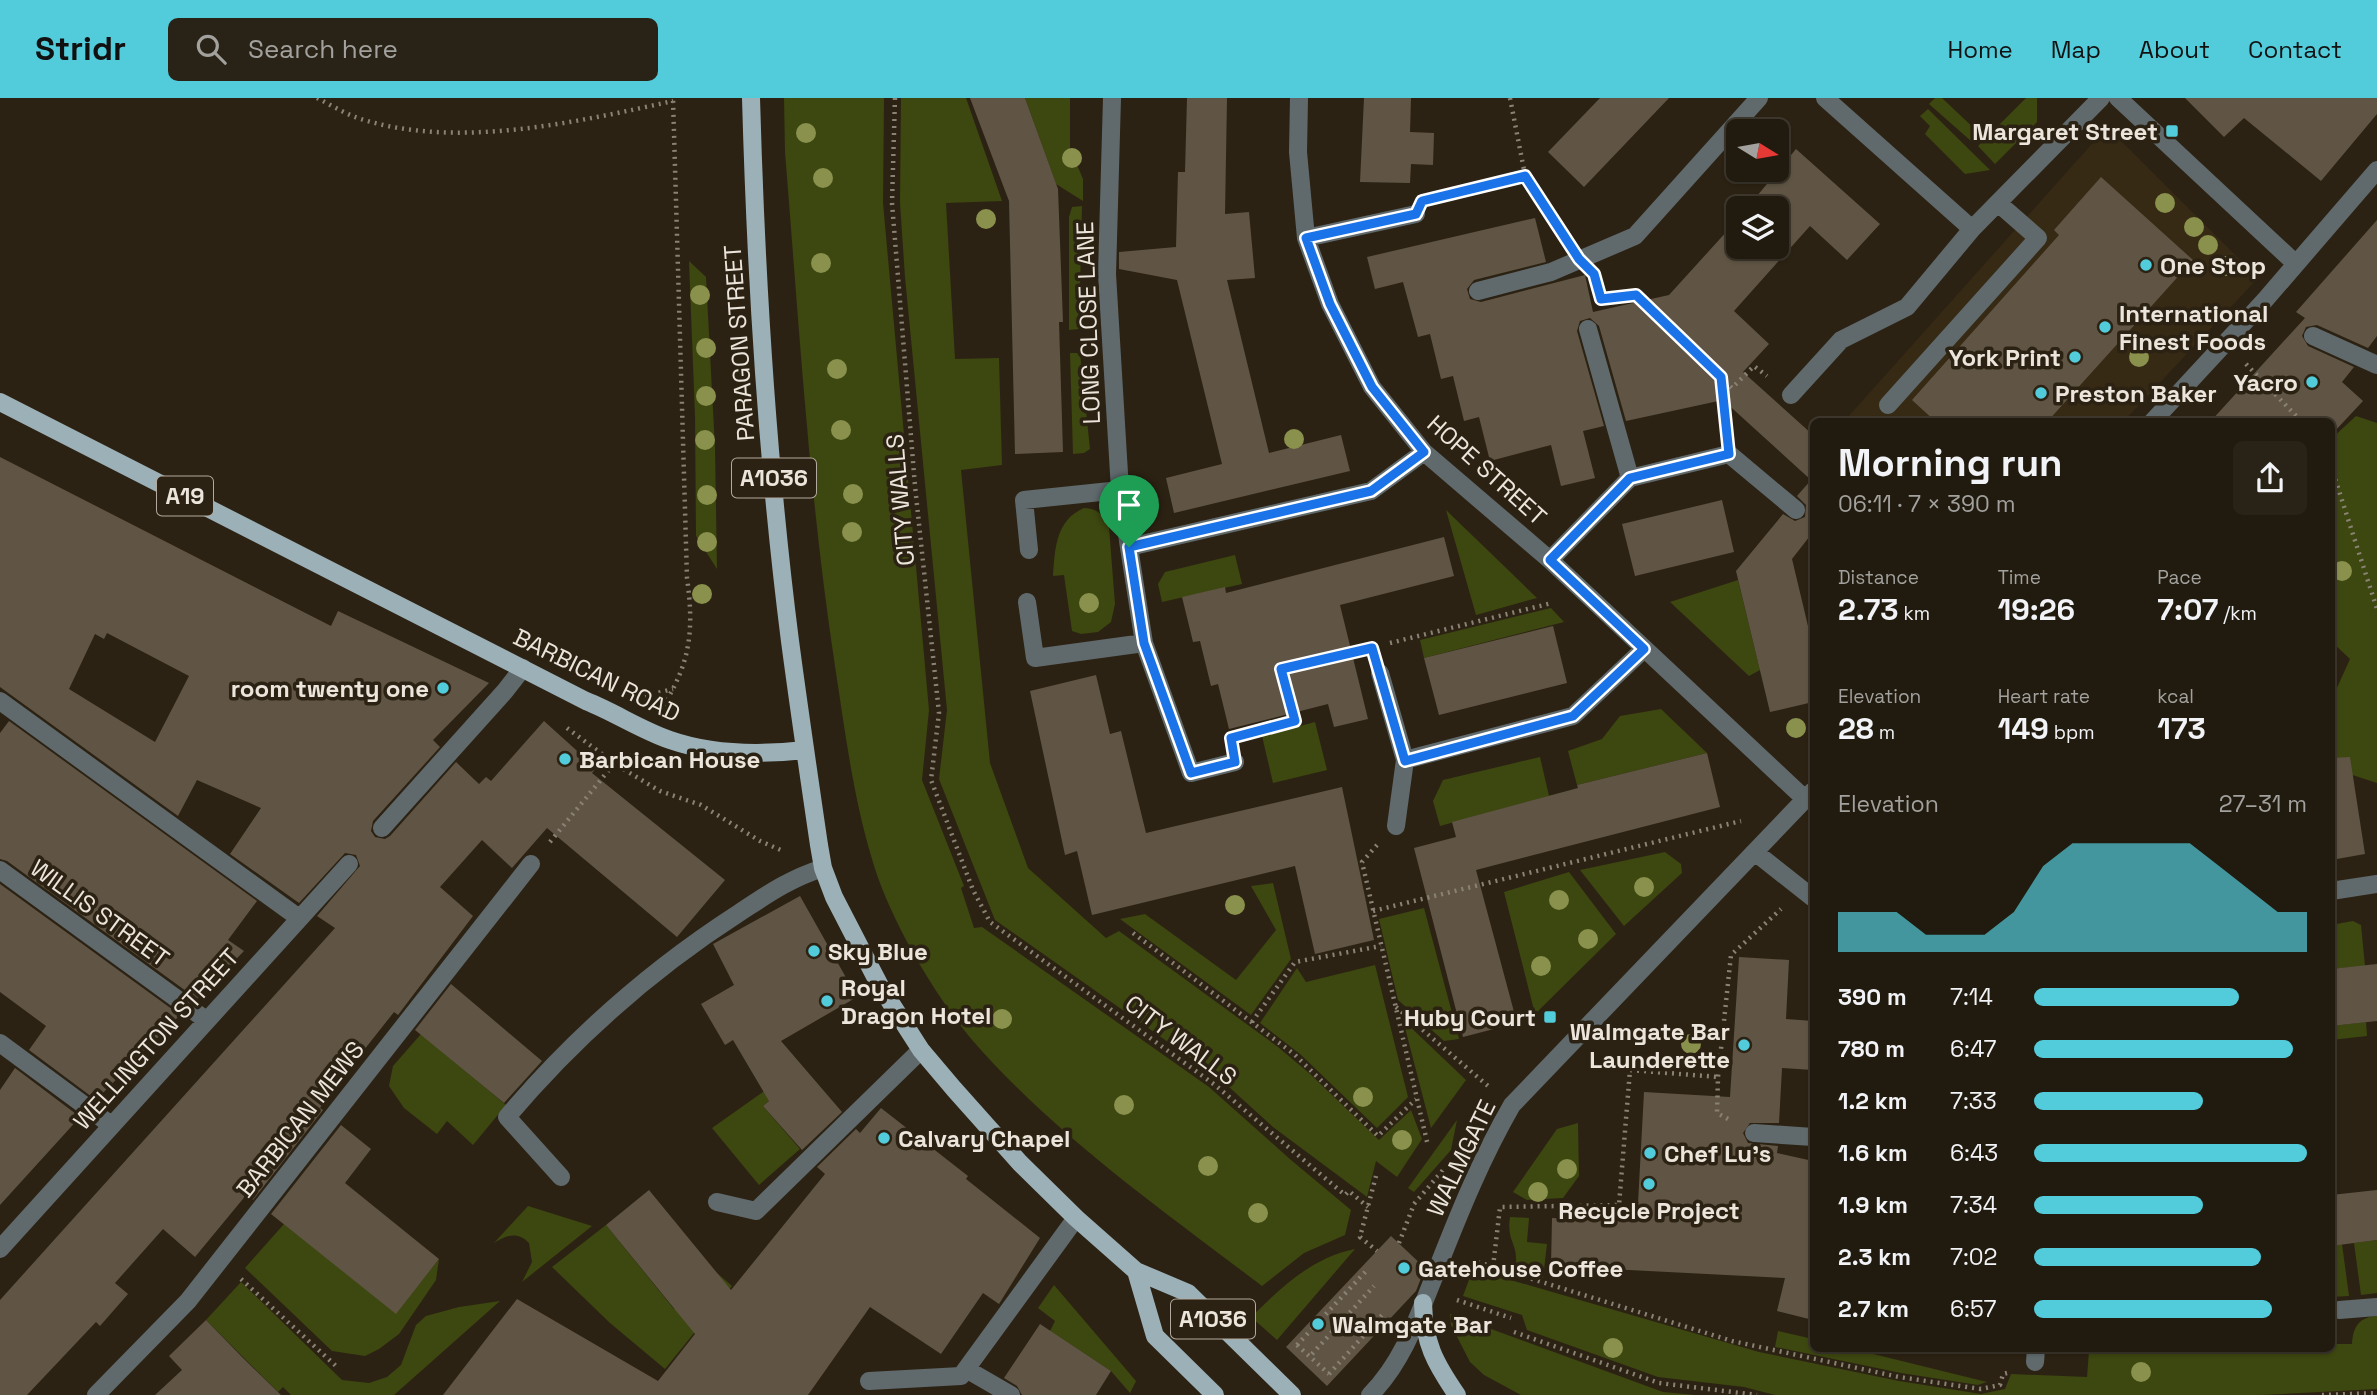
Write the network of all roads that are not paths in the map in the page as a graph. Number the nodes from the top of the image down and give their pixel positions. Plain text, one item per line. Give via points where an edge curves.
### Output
1 (751, 98) edge
2 (1112, 98) edge
3 (1299, 98) edge
4 (1759, 98) edge
5 (1825, 98) edge
6 (2101, 98) edge
7 (2119, 98) edge
8 (2377, 170) edge
9 (1998, 203) junction
10 (1416, 214) road end
11 (1972, 229) junction
12 (1306, 238) junction
13 (2296, 264) junction
14 (1478, 291) dead end
15 (1588, 329) road end
16 (2313, 336) dead end
17 (2377, 365) edge
18 (1791, 395) road end
19 (0, 402) edge
20 (1888, 405) dead end
21 (2156, 418) edge
22 (1424, 452) junction
23 (1630, 478) junction
24 (1120, 490) junction
25 (1796, 510) dead end
26 (1129, 547) junction
27 (1029, 550) dead end
28 (1550, 560) junction
29 (1027, 602) dead end
30 (1144, 643) junction
31 (1644, 649) junction
32 (523, 668) junction
33 (1380, 673) road end
34 (0, 701) edge
35 (805, 750) junction
36 (1405, 761) junction
37 (1235, 762) road end
38 (1809, 795) edge
39 (1396, 826) road end
40 (382, 828) dead end
41 (1756, 853) junction
42 (349, 864) dead end
43 (531, 864) road end
44 (823, 868) junction
45 (0, 870) edge
46 (2377, 884) edge
47 (2335, 890) edge
48 (1808, 894) edge
49 (299, 918) junction
50 (206, 1020) junction
51 (0, 1043) edge
52 (921, 1050) junction
53 (111, 1125) junction
54 (1754, 1133) road end
55 (1810, 1137) edge
56 (561, 1177) dead end
57 (717, 1202) dead end
58 (1076, 1218) junction
59 (7, 1227) edge
60 (0, 1249) edge
61 (1136, 1271) junction
62 (1423, 1303) junction
63 (2377, 1307) edge
64 (2339, 1310) dead end
65 (966, 1369) junction
66 (869, 1381) dead end
67 (1280, 1391) edge
68 (96, 1395) edge
69 (1011, 1395) edge
70 (1215, 1395) edge
71 (1370, 1395) edge
72 (1457, 1395) edge

1 - 35 main road, PARAGON STREET / A1036 via 768,406 787,619
2 - 24 street, LONG CLOSE LANE via 1107,274
3 - 12 street, HOPE STREET via 1298,152
4 - 14 street via 1635,236 1551,272
5 - 11 street
6 - 9 street
7 - 13 street
8 - 13 street
9 - 11 street
9 - 20 street via 2038,238
10 - 12 street
11 - 18 street via 1907,307 1841,340
12 - 22 street, HOPE STREET via 1330,304 1372,387
13 - 21 street
15 - 23 street
16 - 17 street
19 - 32 main road, BARBICAN ROAD / A19
22 - 26 street via 1371,491
22 - 28 street, HOPE STREET
23 - 25 street via 1729,454
23 - 28 street
24 - 26 street, LONG CLOSE LANE
24 - 27 street via 1024,500
26 - 30 street, LONG CLOSE LANE
28 - 31 street, HOPE STREET
29 - 30 street via 1035,658
30 - 37 street, LONG CLOSE LANE via 1191,773
31 - 36 street via 1573,716
31 - 38 street, HOPE STREET
32 - 35 main road, BARBICAN ROAD / A19 via 670,740 745,753
32 - 40 street
33 - 36 street
34 - 49 street
35 - 44 main road, A1036
36 - 39 street
38 - 41 street, WALMGATE
41 - 48 street
41 - 62 street, WALMGATE via 1512,1105 1469,1188
42 - 49 street, WELLINGTON STREET
43 - 68 street, BARBICAN MEWS via 188,1301
44 - 52 main road, A1036 via 845,922
44 - 56 street via 793,878 695,941 577,1041 507,1117
45 - 50 street, WILLIS STREET
46 - 47 street
49 - 50 street, WELLINGTON STREET
50 - 53 street, WELLINGTON STREET
51 - 53 street
52 - 57 street via 756,1211
52 - 58 main road, A1036 via 1020,1163
53 - 59 street, WELLINGTON STREET
54 - 55 street
58 - 61 main road, A1036
58 - 65 street
59 - 60 street, WELLINGTON STREET
61 - 67 main road, A1036 via 1188,1293
61 - 70 main road, A1036 via 1155,1336
62 - 71 street, WALMGATE via 1405,1347
62 - 72 main road via 1429,1349
63 - 64 street
65 - 66 street via 961,1376
65 - 69 street

